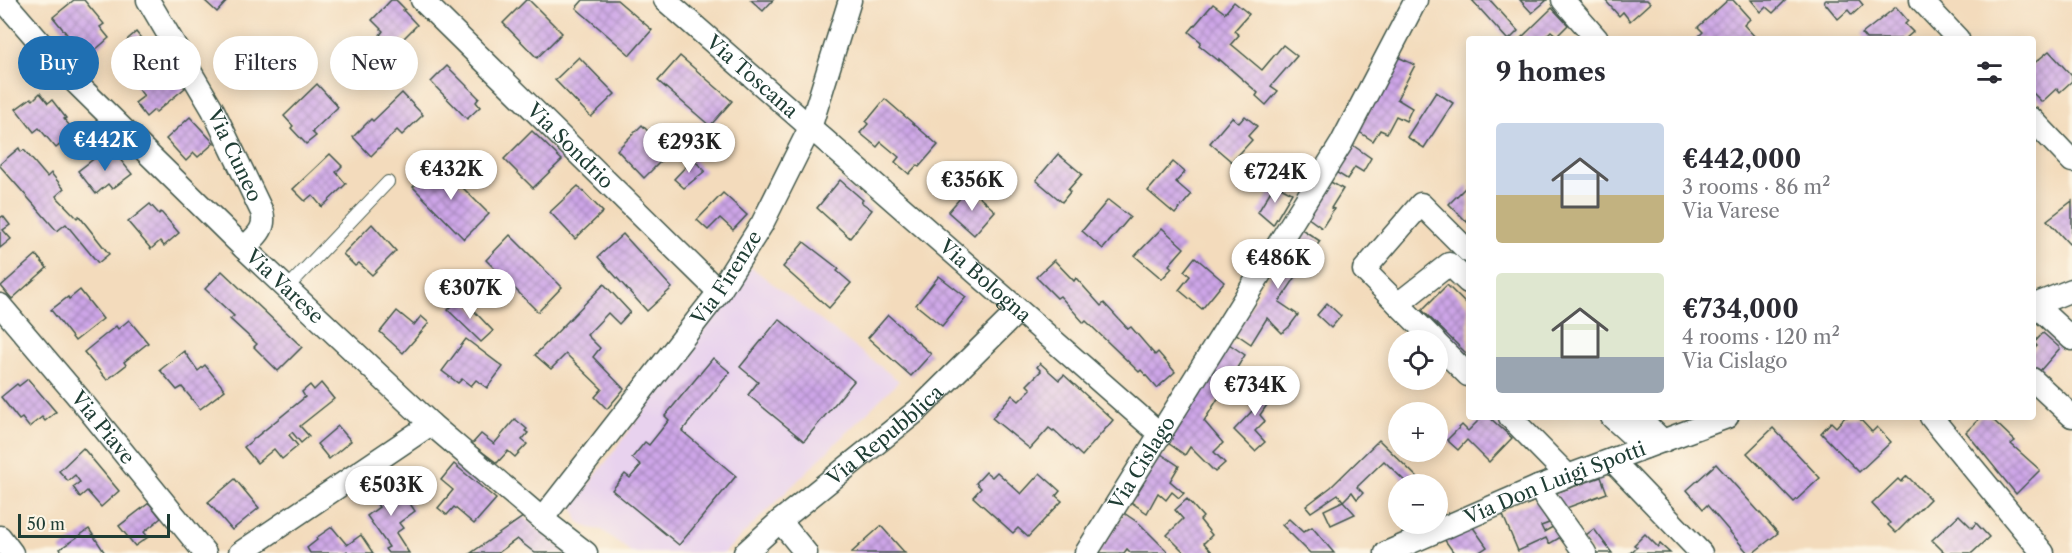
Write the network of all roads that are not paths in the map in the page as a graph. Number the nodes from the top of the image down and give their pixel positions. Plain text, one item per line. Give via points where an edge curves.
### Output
1 (3, 0) edge
2 (148, 0) edge
3 (422, 0) edge
4 (665, 0) edge
5 (850, 0) edge
6 (1416, 0) edge
7 (1563, 0) edge
8 (1921, 0) edge
9 (1594, 36) edge
10 (1955, 36) edge
11 (2036, 123) edge
12 (810, 128) junction
13 (2072, 161) edge
14 (388, 182) dead end
15 (244, 248) junction
16 (1466, 249) edge
17 (1466, 280) edge
18 (287, 288) junction
19 (2072, 290) edge
20 (719, 292) junction
21 (1398, 304) junction
22 (2036, 304) edge
23 (0, 305) edge
24 (2036, 307) edge
25 (1018, 311) junction
26 (1424, 330) edge
27 (2072, 339) edge
28 (1448, 354) edge
29 (1466, 373) edge
30 (2036, 383) edge
31 (2072, 417) edge
32 (1513, 420) edge
33 (1617, 420) edge
34 (1640, 420) edge
35 (1720, 420) edge
36 (1933, 420) edge
37 (431, 424) junction
38 (1161, 435) junction
39 (1654, 444) junction
40 (1612, 460) junction
41 (1569, 476) junction
42 (1538, 487) junction
43 (542, 519) junction
44 (780, 521) junction
45 (0, 537) edge
46 (1397, 551) edge
47 (12, 553) edge
48 (205, 553) edge
49 (240, 553) edge
50 (586, 553) edge
51 (745, 553) edge
52 (806, 553) edge
53 (1086, 553) edge
54 (1585, 553) edge
55 (1701, 553) edge
56 (2043, 553) edge

1 - 15 street, Via Varese via 69,76
2 - 15 street, Via Cuneo via 213,110 262,212 262,228
3 - 20 street, Via Sondrio
4 - 12 street, Via Toscana
5 - 12 street, Via Firenze
6 - 38 street, Via Cislago via 1341,144
7 - 9 street
8 - 10 street
11 - 13 street
12 - 20 street, Via Firenze via 762,224
12 - 25 street, Via Bologna
14 - 18 lane
15 - 18 street, Via Varese
16 - 21 street via 1421,204 1364,270
17 - 21 street via 1449,264
18 - 37 street, Via Varese
19 - 22 street
20 - 43 street, Via Firenze
21 - 26 street
23 - 48 street, Via Piave
24 - 27 street
25 - 38 street, Via Bologna
25 - 44 street, Via Repubblica via 918,410
28 - 29 street
30 - 31 street
32 - 41 street
33 - 39 street
34 - 39 street
35 - 39 street, Via Don Luigi Spotti
36 - 56 street
37 - 43 street, Via Varese
37 - 49 street
38 - 53 street, Via Cislago
39 - 40 street, Via Don Luigi Spotti
40 - 41 street, Via Don Luigi Spotti
40 - 55 street
41 - 42 street, Via Don Luigi Spotti
42 - 46 street, Via Don Luigi Spotti
42 - 54 street
43 - 50 street, Via Varese
44 - 51 street, Via Repubblica
44 - 52 street
45 - 47 street

